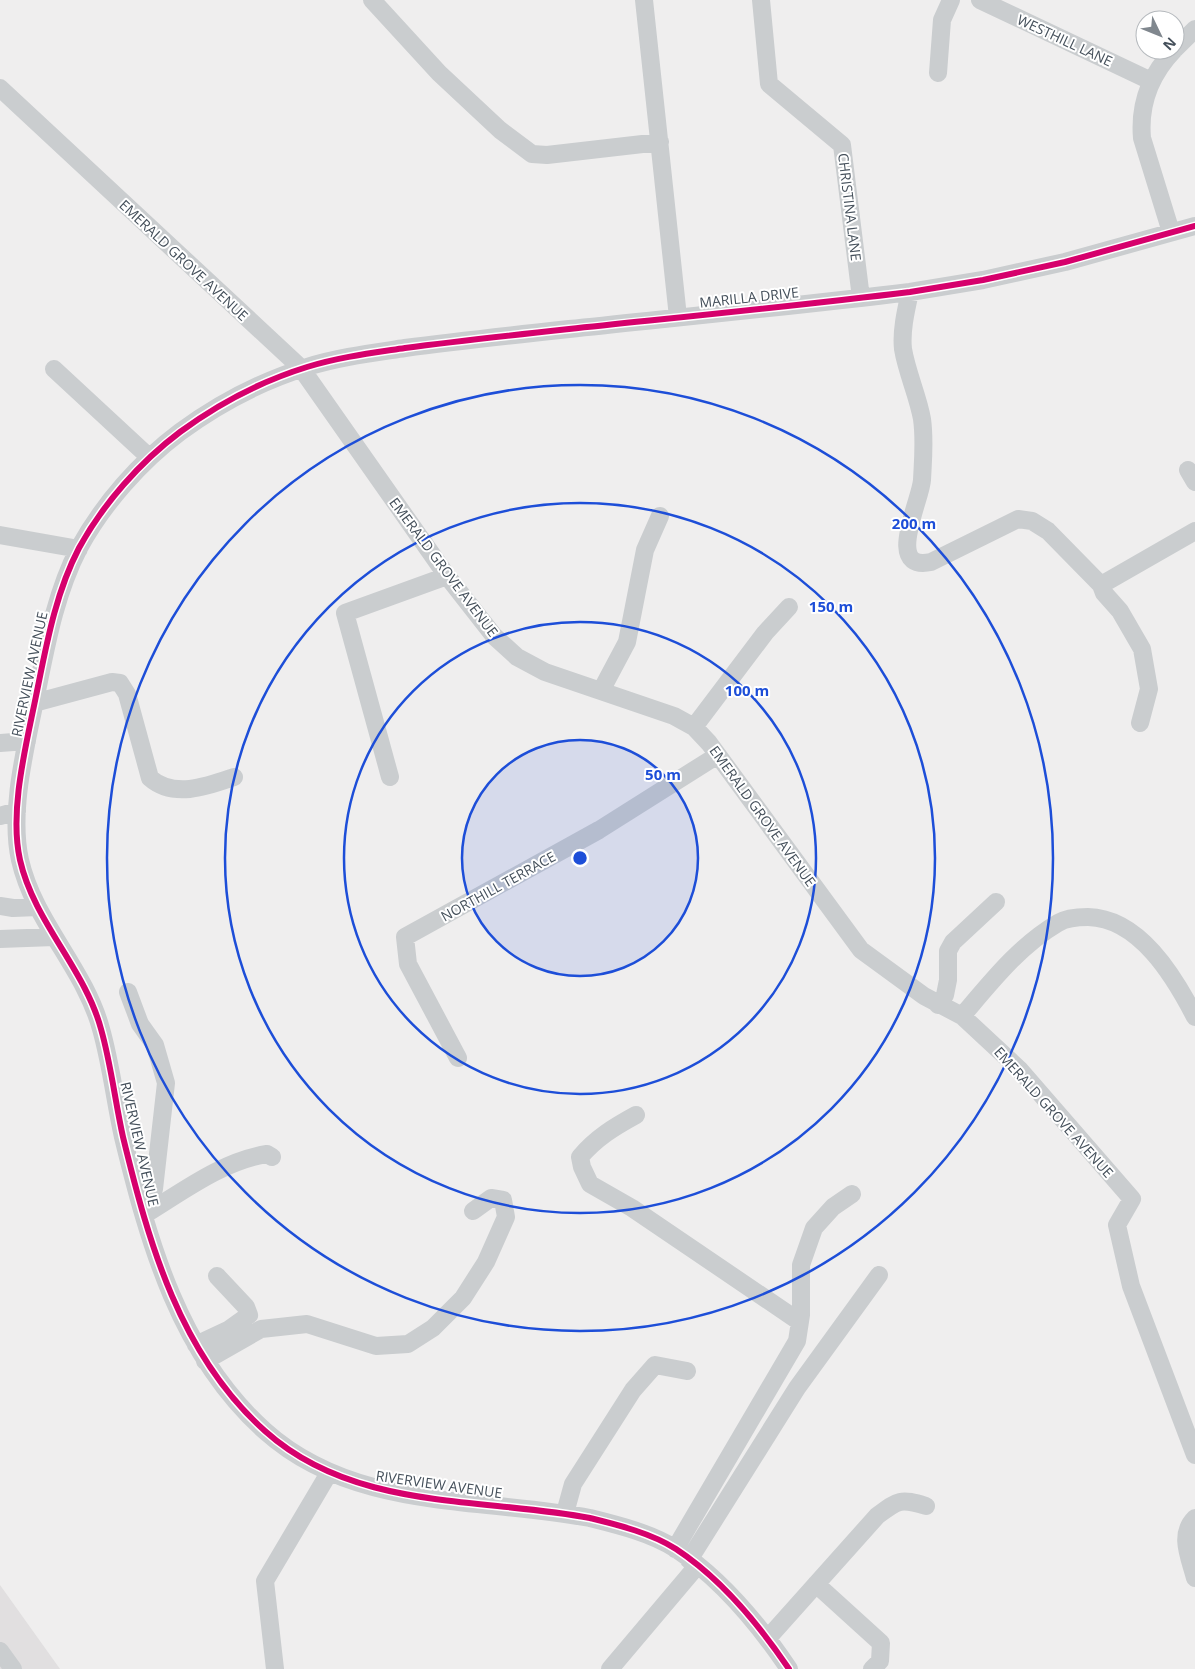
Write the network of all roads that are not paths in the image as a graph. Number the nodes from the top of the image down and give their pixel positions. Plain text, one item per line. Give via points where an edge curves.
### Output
1 (372, 0) edge
2 (644, 0) edge
3 (761, 0) edge
4 (951, 0) edge
5 (980, 0) edge
6 (1195, 29) edge
7 (1185, 39) edge
8 (1166, 60) edge
9 (938, 73) dead end
10 (1150, 81) junction
11 (0, 88) edge
12 (660, 142) junction
13 (1195, 226) edge
14 (1171, 232) junction
15 (910, 292) junction
16 (862, 298) junction
17 (678, 317) junction
18 (301, 368) junction
19 (54, 369) dead end
20 (149, 457) junction
21 (660, 516) dead end
22 (1195, 531) edge
23 (0, 535) edge
24 (79, 549) junction
25 (447, 576) junction
26 (1101, 585) junction
27 (789, 607) dead end
28 (602, 690) junction
29 (34, 703) junction
30 (1140, 723) dead end
31 (694, 727) junction
32 (27, 741) junction
33 (0, 743) edge
34 (718, 755) junction
35 (390, 777) dead end
36 (234, 778) dead end
37 (17, 811) junction
38 (0, 816) edge
39 (996, 902) dead end
40 (0, 906) edge
41 (38, 907) junction
42 (54, 937) junction
43 (0, 939) edge
44 (128, 992) dead end
45 (938, 1005) junction
46 (962, 1016) junction
47 (1195, 1016) edge
48 (458, 1058) dead end
49 (636, 1114) dead end
50 (272, 1157) dead end
51 (852, 1194) dead end
52 (142, 1207) junction
53 (474, 1211) dead end
54 (880, 1275) dead end
55 (217, 1276) dead end
56 (800, 1322) junction
57 (196, 1345) junction
58 (205, 1360) junction
59 (687, 1371) dead end
60 (1195, 1455) edge
61 (329, 1473) junction
62 (926, 1506) dead end
63 (565, 1513) junction
64 (1195, 1518) edge
65 (675, 1549) junction
66 (693, 1563) junction
67 (1195, 1578) edge
68 (816, 1584) junction
69 (768, 1638) junction
70 (0, 1651) edge
71 (13, 1669) edge
72 (275, 1669) edge
73 (610, 1669) edge
74 (789, 1669) edge
75 (872, 1669) edge

1 - 12 street via 438,73 500,130 532,154
2 - 12 street
3 - 16 street, CHRISTINA LANE via 769,84 842,144
4 - 9 street via 942,20
5 - 10 street, WESTHILL LANE
6 - 7 street
8 - 10 street
10 - 14 street via 1142,110 1142,138
11 - 18 street, EMERALD GROVE AVENUE
12 - 17 street
13 - 14 street, MARILLA DRIVE
14 - 15 street, MARILLA DRIVE via 1065,262
15 - 16 street, MARILLA DRIVE
15 - 26 street via 903,348 922,418 924,440 922,486 907,537 906,548 910,558 922,564 931,562 1018,519 1032,521 1048,531
16 - 17 street, MARILLA DRIVE
17 - 18 street, MARILLA DRIVE via 440,343 343,357
18 - 20 street, RIVERVIEW AVENUE via 223,403
18 - 25 street, EMERALD GROVE AVENUE
19 - 20 street
20 - 24 street, RIVERVIEW AVENUE via 111,501
21 - 28 street via 645,550 627,642
22 - 26 street
23 - 24 street
24 - 29 street, RIVERVIEW AVENUE via 49,632
25 - 28 street, EMERALD GROVE AVENUE via 494,636 517,657 545,672
25 - 35 street via 346,613
26 - 30 street via 1120,610 1142,649 1149,688
27 - 31 street via 765,633
28 - 31 street, EMERALD GROVE AVENUE via 674,716
29 - 32 street, RIVERVIEW AVENUE
29 - 36 street via 112,682 120,683 127,694 150,778 157,784 174,789 201,789
31 - 34 street, EMERALD GROVE AVENUE
32 - 33 street
32 - 37 street, RIVERVIEW AVENUE
34 - 45 street, EMERALD GROVE AVENUE via 861,950
34 - 48 street, NORTHILL TERRACE via 599,830 405,937 408,964
37 - 38 street
37 - 41 street, RIVERVIEW AVENUE via 20,860
39 - 45 street via 953,942 948,951 945,995
40 - 41 street
41 - 42 street, RIVERVIEW AVENUE
42 - 43 street
42 - 52 street, RIVERVIEW AVENUE via 100,1024
44 - 52 street via 140,1024 155,1045 166,1083 154,1189
45 - 46 street, EMERALD GROVE AVENUE
46 - 47 street via 1009,960 1059,922 1082,917 1115,923 1142,942 1166,969
46 - 60 street, EMERALD GROVE AVENUE via 1018,1069 1132,1199 1117,1225 1131,1286
49 - 56 street via 608,1130 580,1157 590,1184 632,1208
50 - 52 street via 267,1154 241,1160
51 - 56 street via 833,1207 814,1228 801,1265
52 - 57 street, RIVERVIEW AVENUE via 167,1290
53 - 58 street via 492,1198 504,1200 506,1217 486,1262 463,1298 433,1328 408,1344 376,1346 307,1324 261,1329
54 - 66 street via 798,1388
55 - 57 street via 246,1307 249,1316
56 - 65 street via 797,1341
57 - 58 street, RIVERVIEW AVENUE
58 - 61 street, RIVERVIEW AVENUE via 233,1400 268,1434
59 - 63 street via 655,1365 633,1390 573,1484
61 - 63 street, RIVERVIEW AVENUE via 397,1494
61 - 72 street via 265,1581
62 - 68 street via 907,1500 896,1501 877,1516
63 - 65 street, RIVERVIEW AVENUE via 615,1524
64 - 67 street via 1185,1535
65 - 66 street, RIVERVIEW AVENUE
66 - 69 street, RIVERVIEW AVENUE via 732,1598
66 - 73 street
68 - 69 street
68 - 75 street via 881,1643 880,1661
69 - 74 street, RIVERVIEW AVENUE
70 - 71 street

